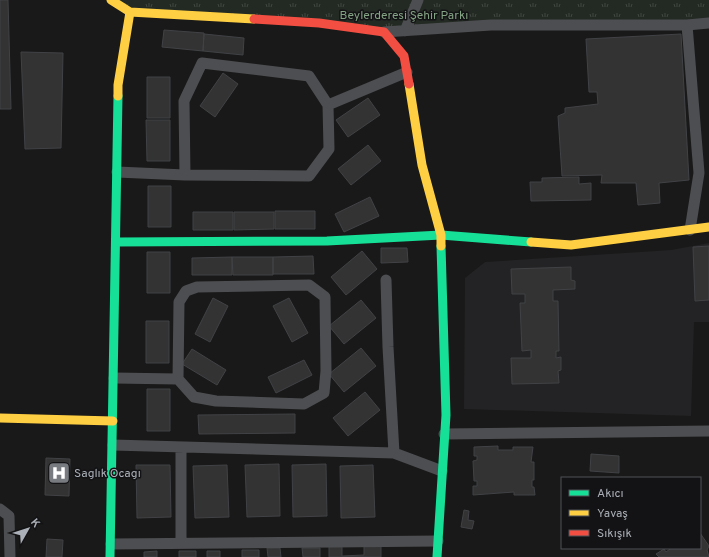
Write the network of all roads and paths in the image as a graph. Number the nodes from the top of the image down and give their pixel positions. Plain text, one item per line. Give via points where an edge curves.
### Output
1 (112, 0) edge
2 (418, 0) edge
3 (130, 12) junction
4 (709, 23) edge
5 (687, 25) junction
6 (405, 31) junction
7 (384, 32) junction
8 (407, 72) junction
9 (328, 105) junction
10 (117, 172) junction
11 (185, 175) junction
12 (709, 227) edge
13 (690, 230) junction
14 (441, 235) junction
15 (116, 242) junction
16 (386, 280) dead end
17 (114, 378) junction
18 (178, 379) junction
19 (0, 418) edge
20 (113, 421) junction
21 (709, 431) edge
22 (444, 434) junction
23 (113, 445) junction
24 (181, 447) junction
25 (394, 453) junction
26 (442, 471) junction
27 (0, 509) edge
28 (438, 541) junction
29 (181, 543) junction
30 (111, 544) junction
31 (10, 557) edge
32 (110, 557) edge
33 (437, 557) edge

1 - 3 street
2 - 6 street
3 - 7 street via 318,23
3 - 10 street via 118,85
4 - 5 street
5 - 6 street via 491,25
5 - 13 street via 699,173
6 - 7 street
7 - 8 street via 404,56
8 - 9 street
8 - 14 street via 422,165
9 - 11 street via 329,149 309,176
9 - 11 street via 309,76 202,63 184,101
10 - 11 street
10 - 15 street
12 - 13 street
13 - 14 street via 571,245
14 - 15 street via 327,241
14 - 22 street
15 - 17 street
16 - 25 street
17 - 18 street
17 - 20 street
18 - 18 street via 179,302 186,291 197,287 309,285 325,297 324,393 304,404 216,401 194,397
19 - 20 street
20 - 23 street
21 - 22 street
22 - 26 street
23 - 24 street
23 - 30 street
24 - 25 street
24 - 29 street
25 - 26 street
26 - 28 street
27 - 31 street via 9,516
28 - 29 street via 216,545
28 - 33 street
29 - 30 street
30 - 32 street

